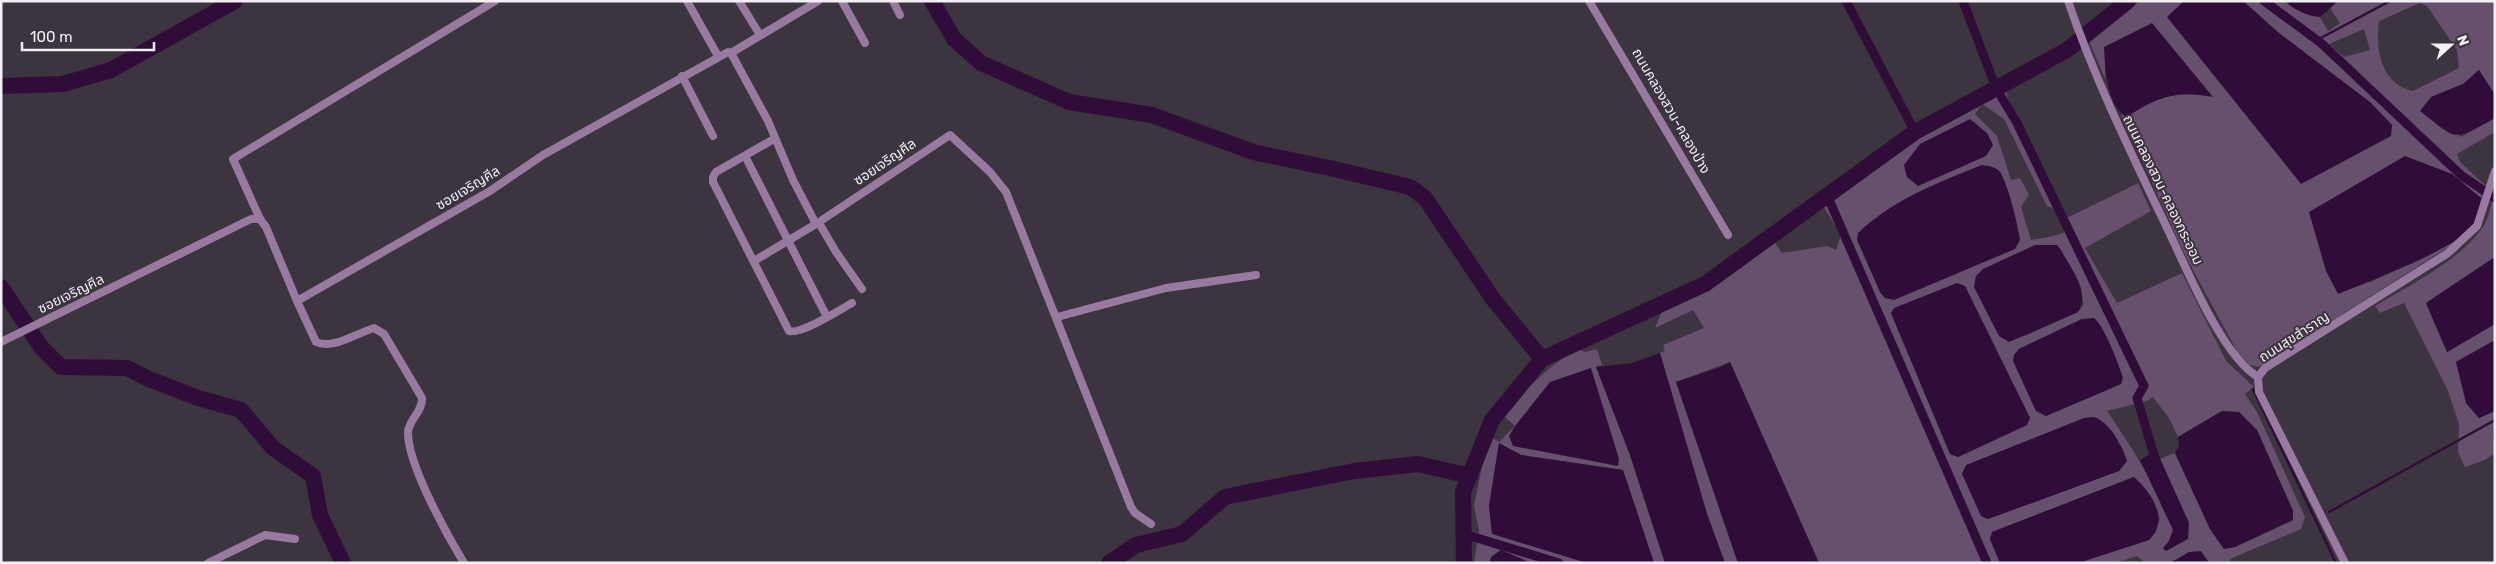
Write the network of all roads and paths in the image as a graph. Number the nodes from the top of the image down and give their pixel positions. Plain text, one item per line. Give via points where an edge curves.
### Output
1 (495, 1) edge
2 (687, 1) edge
3 (739, 1) edge
4 (818, 1) edge
5 (842, 1) edge
6 (893, 1) edge
7 (1590, 1) edge
8 (2068, 1) edge
9 (900, 15) dead end
10 (760, 35) junction
11 (865, 43) dead end
12 (731, 53) junction
13 (718, 56) junction
14 (682, 76) junction
15 (713, 136) dead end
16 (774, 139) junction
17 (745, 156) junction
18 (2495, 170) edge
19 (260, 219) junction
20 (817, 223) junction
21 (1728, 235) dead end
22 (789, 241) junction
23 (754, 261) junction
24 (1256, 275) dead end
25 (862, 288) dead end
26 (297, 300) junction
27 (852, 303) dead end
28 (1057, 316) junction
29 (827, 317) junction
30 (1, 342) edge
31 (2258, 377) junction
32 (1151, 524) dead end
33 (294, 538) dead end
34 (208, 563) edge
35 (464, 563) edge
36 (2344, 563) edge

1 - 19 street via 233,158
2 - 13 street
3 - 10 street
4 - 10 street, ซอยเจริญศีล
5 - 11 street
6 - 9 street
7 - 21 street, ถนนคลองสวน-คลองป่าง
8 - 31 street, ถนนคลองสวน-คลองกระออม via 2091,65 2190,276 2225,342 2239,362
10 - 12 street, ซอยเจริญศีล
12 - 13 street, ซอยเจริญศีล
12 - 16 street via 768,121
13 - 14 street, ซอยเจริญศีล
14 - 15 street
14 - 26 street, ซอยเจริญศีล via 542,155 490,191
16 - 17 street
16 - 20 street
17 - 22 street
17 - 23 street via 716,172 713,179
18 - 31 street, ถนนสุขสำราญ via 2478,226 2448,253 2265,368
19 - 26 street
19 - 30 street, ซอยเจริญศีล via 251,219
20 - 22 street
20 - 25 street
20 - 28 street, ซอยเจริญศีล via 950,135 990,172 1006,192
22 - 23 street
22 - 29 street
23 - 29 street via 789,331 794,332
24 - 28 street via 1179,285
26 - 35 street via 316,342 320,344 334,343 374,328 384,334 422,398 422,405 408,433 414,462
27 - 29 street
28 - 32 street, ซอยเจริญศีล via 1131,507
31 - 36 street, ถนนสุขสำราญ via 2259,392
33 - 34 street via 265,536

